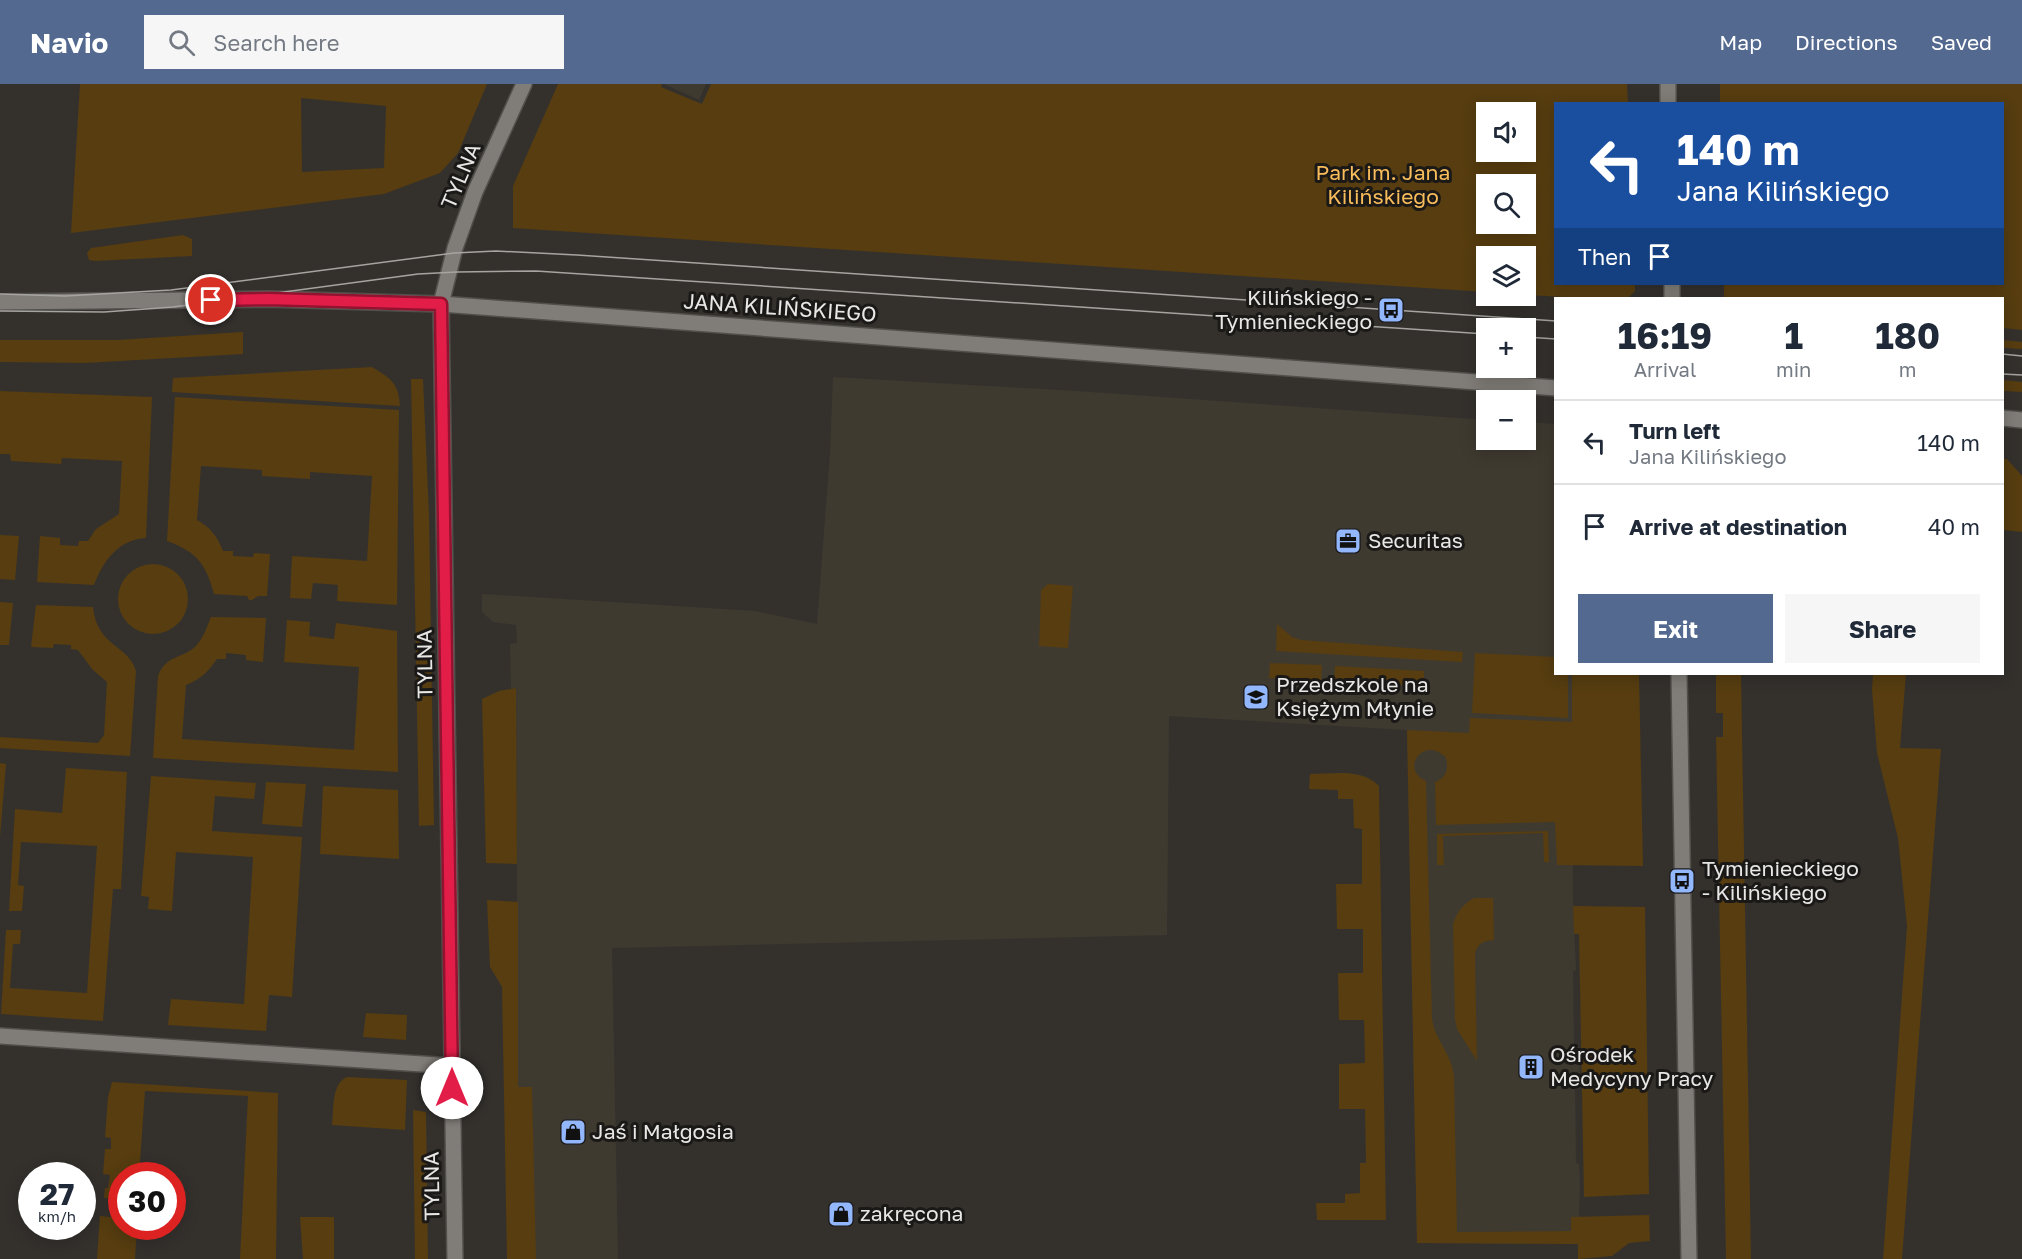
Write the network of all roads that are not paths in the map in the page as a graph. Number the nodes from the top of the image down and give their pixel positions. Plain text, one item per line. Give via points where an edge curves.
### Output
1 (524, 84) edge
2 (1668, 84) edge
3 (1668, 102) edge
4 (0, 302) edge
5 (441, 304) junction
6 (1554, 388) edge
7 (2004, 418) edge
8 (2022, 420) edge
9 (1679, 675) edge
10 (0, 1036) edge
11 (452, 1066) junction
12 (454, 1259) edge
13 (1689, 1259) edge

1 - 5 street, TYLNA via 475,192
2 - 3 street
4 - 5 street, JANA KILIŃSKIEGO via 268,299
5 - 6 street, JANA KILIŃSKIEGO
5 - 11 street, TYLNA
7 - 8 street
9 - 13 street
10 - 11 street
11 - 12 street, TYLNA

